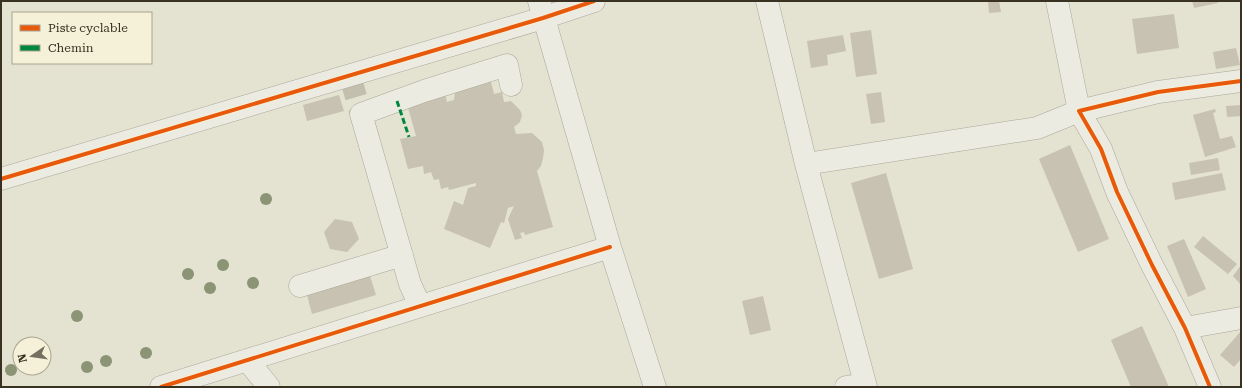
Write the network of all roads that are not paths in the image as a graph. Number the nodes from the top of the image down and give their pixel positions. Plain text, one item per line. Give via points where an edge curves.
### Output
1 (594, 1) edge
2 (767, 1) edge
3 (1057, 1) edge
4 (541, 9) edge
5 (1241, 81) edge
6 (511, 86) dead end
7 (1079, 111) junction
8 (806, 164) junction
9 (1, 179) edge
10 (610, 247) junction
11 (402, 254) junction
12 (300, 286) dead end
13 (420, 306) junction
14 (1241, 318) edge
15 (1185, 328) junction
16 (247, 360) junction
17 (859, 386) edge
18 (161, 387) edge
19 (268, 387) edge
20 (654, 387) edge
21 (1210, 387) edge

1 - 4 street
2 - 8 street
3 - 7 street
4 - 9 street
4 - 10 street
5 - 7 street via 1158,92
6 - 11 street via 507,65 361,114
7 - 8 street via 1037,128
7 - 15 street via 1101,149 1117,192
8 - 17 street
10 - 13 street
10 - 20 street
11 - 12 street
11 - 13 street via 410,284
13 - 16 street
14 - 15 street
15 - 21 street
16 - 18 street
16 - 19 street

